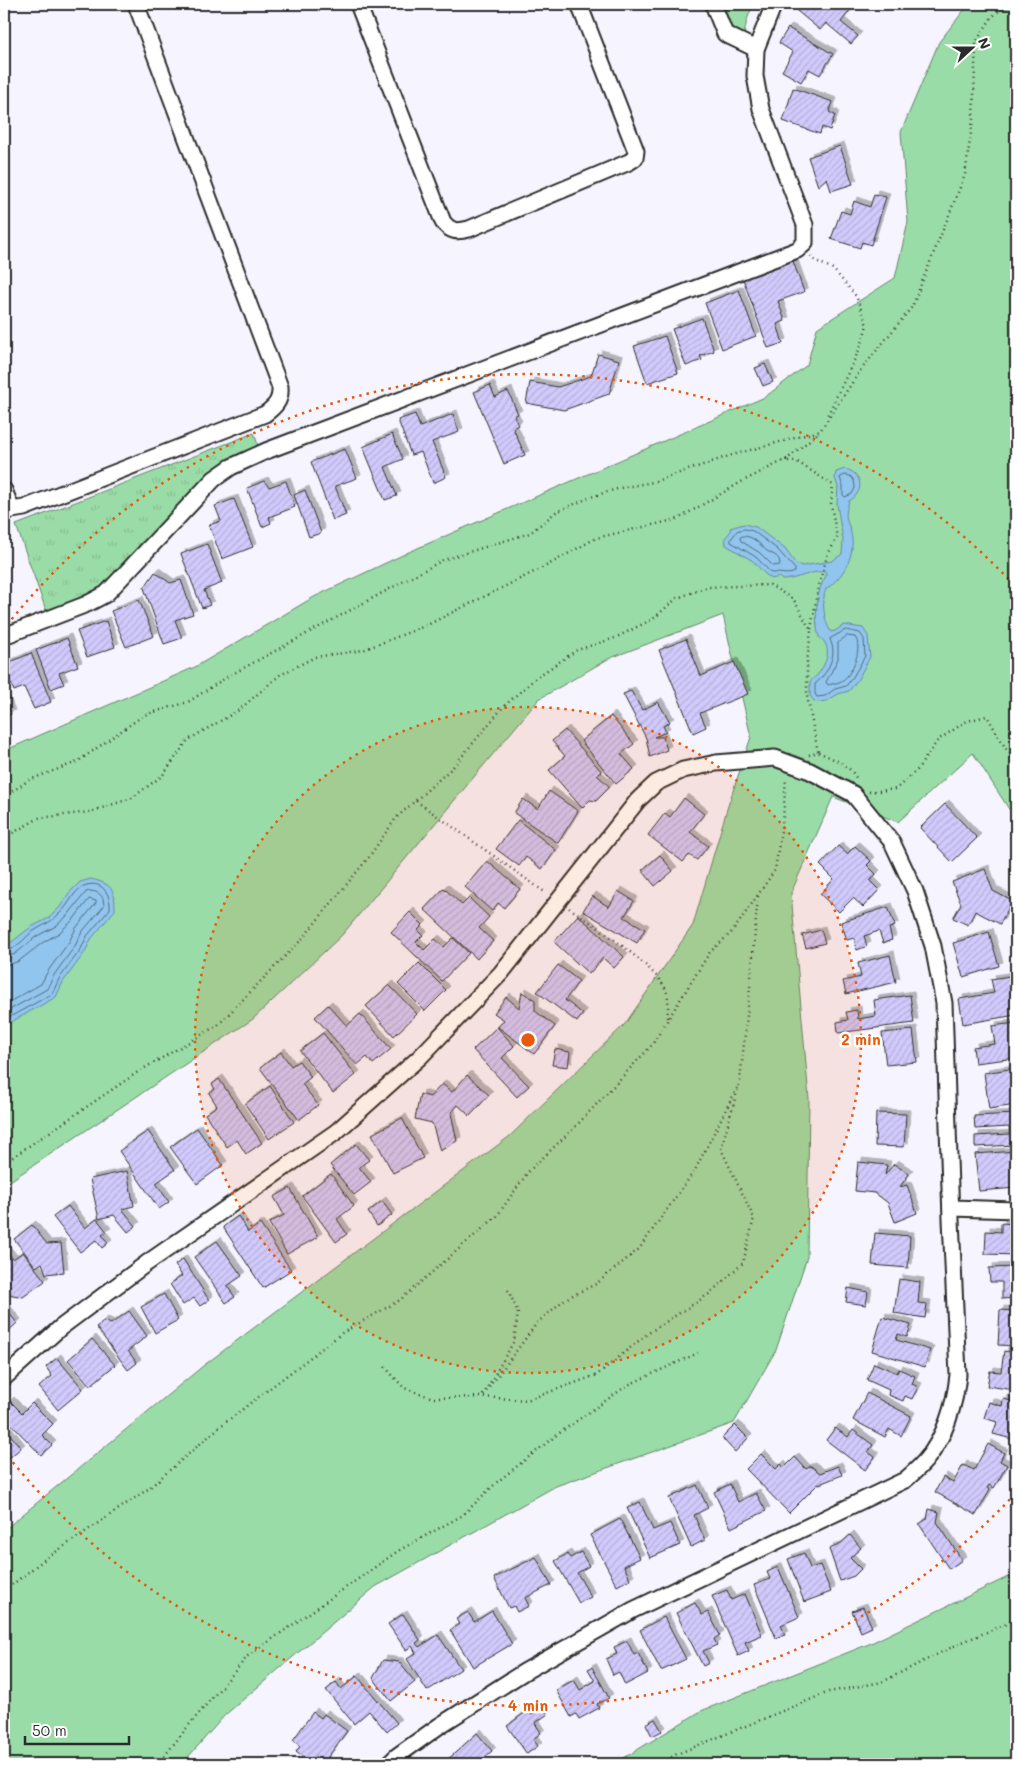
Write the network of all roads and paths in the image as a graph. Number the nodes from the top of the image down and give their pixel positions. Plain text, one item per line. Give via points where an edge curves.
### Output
1 (136, 4) edge
2 (358, 4) edge
3 (579, 4) edge
4 (713, 4) edge
5 (774, 4) edge
6 (1016, 6) edge
7 (756, 49) junction
8 (805, 244) junction
9 (821, 430) junction
10 (789, 458) junction
11 (4, 490) edge
12 (8, 509) edge
13 (811, 631) junction
14 (4, 636) edge
15 (818, 752) dead end
16 (787, 762) junction
17 (1016, 766) edge
18 (863, 793) dead end
19 (4, 797) edge
20 (4, 838) edge
21 (758, 894) junction
22 (740, 1081) junction
23 (4, 1163) edge
24 (951, 1208) junction
25 (1016, 1210) edge
26 (508, 1290) dead end
27 (698, 1353) dead end
28 (385, 1367) dead end
29 (4, 1378) edge
30 (482, 1397) junction
31 (4, 1591) edge
32 (1016, 1620) edge
33 (158, 1764) edge
34 (389, 1764) edge
35 (658, 1764) edge

1 - 12 street via 280,387 280,396 275,406 265,414 24,508
2 - 3 street via 443,222 450,230 459,232 635,158 636,151
4 - 7 street via 725,34
5 - 7 street
6 - 9 path via 1006,5 992,17 976,42 973,119 965,175 912,307 860,371
7 - 8 street via 754,76 760,109 805,225
8 - 9 path via 812,259 833,269 856,296 867,325 851,368
8 - 14 street via 797,250 231,467 214,479 106,594
9 - 10 path
9 - 19 path via 653,482 598,495 556,512 530,533 443,560 188,702 144,715 77,762 29,780
10 - 13 path via 785,461 796,461 833,485 831,504 837,538 827,556
10 - 20 path via 678,519 596,538 426,626 363,650 315,657 280,675 239,710 188,740 163,775 132,798 90,812 39,818
11 - 12 street
13 - 15 path via 807,696
13 - 23 path via 794,600 770,585 708,587 678,598 653,619 615,638 577,650 537,677 504,706 453,767 396,818 369,857 302,939 218,1025 138,1072
16 - 21 path via 775,870
16 - 24 street via 810,770 852,794 892,842 915,890 933,946 944,1003
16 - 29 street via 775,758 716,763 682,770 656,783 638,800 501,972 420,1057 336,1132 147,1263 60,1328
17 - 18 path via 987,716 967,721 938,740 917,770 896,790
21 - 22 path
21 - 31 path via 733,931 710,952 652,1045 528,1172 497,1216 400,1300 342,1333 222,1425 148,1489
22 - 30 path via 695,1170 639,1249 596,1284 565,1300 538,1323
22 - 30 path via 722,1149 754,1218 743,1263 709,1294 647,1334 597,1374 527,1400
24 - 25 street
24 - 34 street via 956,1397 946,1428 926,1460 906,1480 633,1610 524,1672 439,1726
26 - 30 path via 518,1312 514,1341
27 - 33 path via 628,1385 558,1434 463,1515 398,1551 248,1656
28 - 30 path via 404,1388 433,1398
32 - 35 path via 960,1643 882,1682 829,1692

